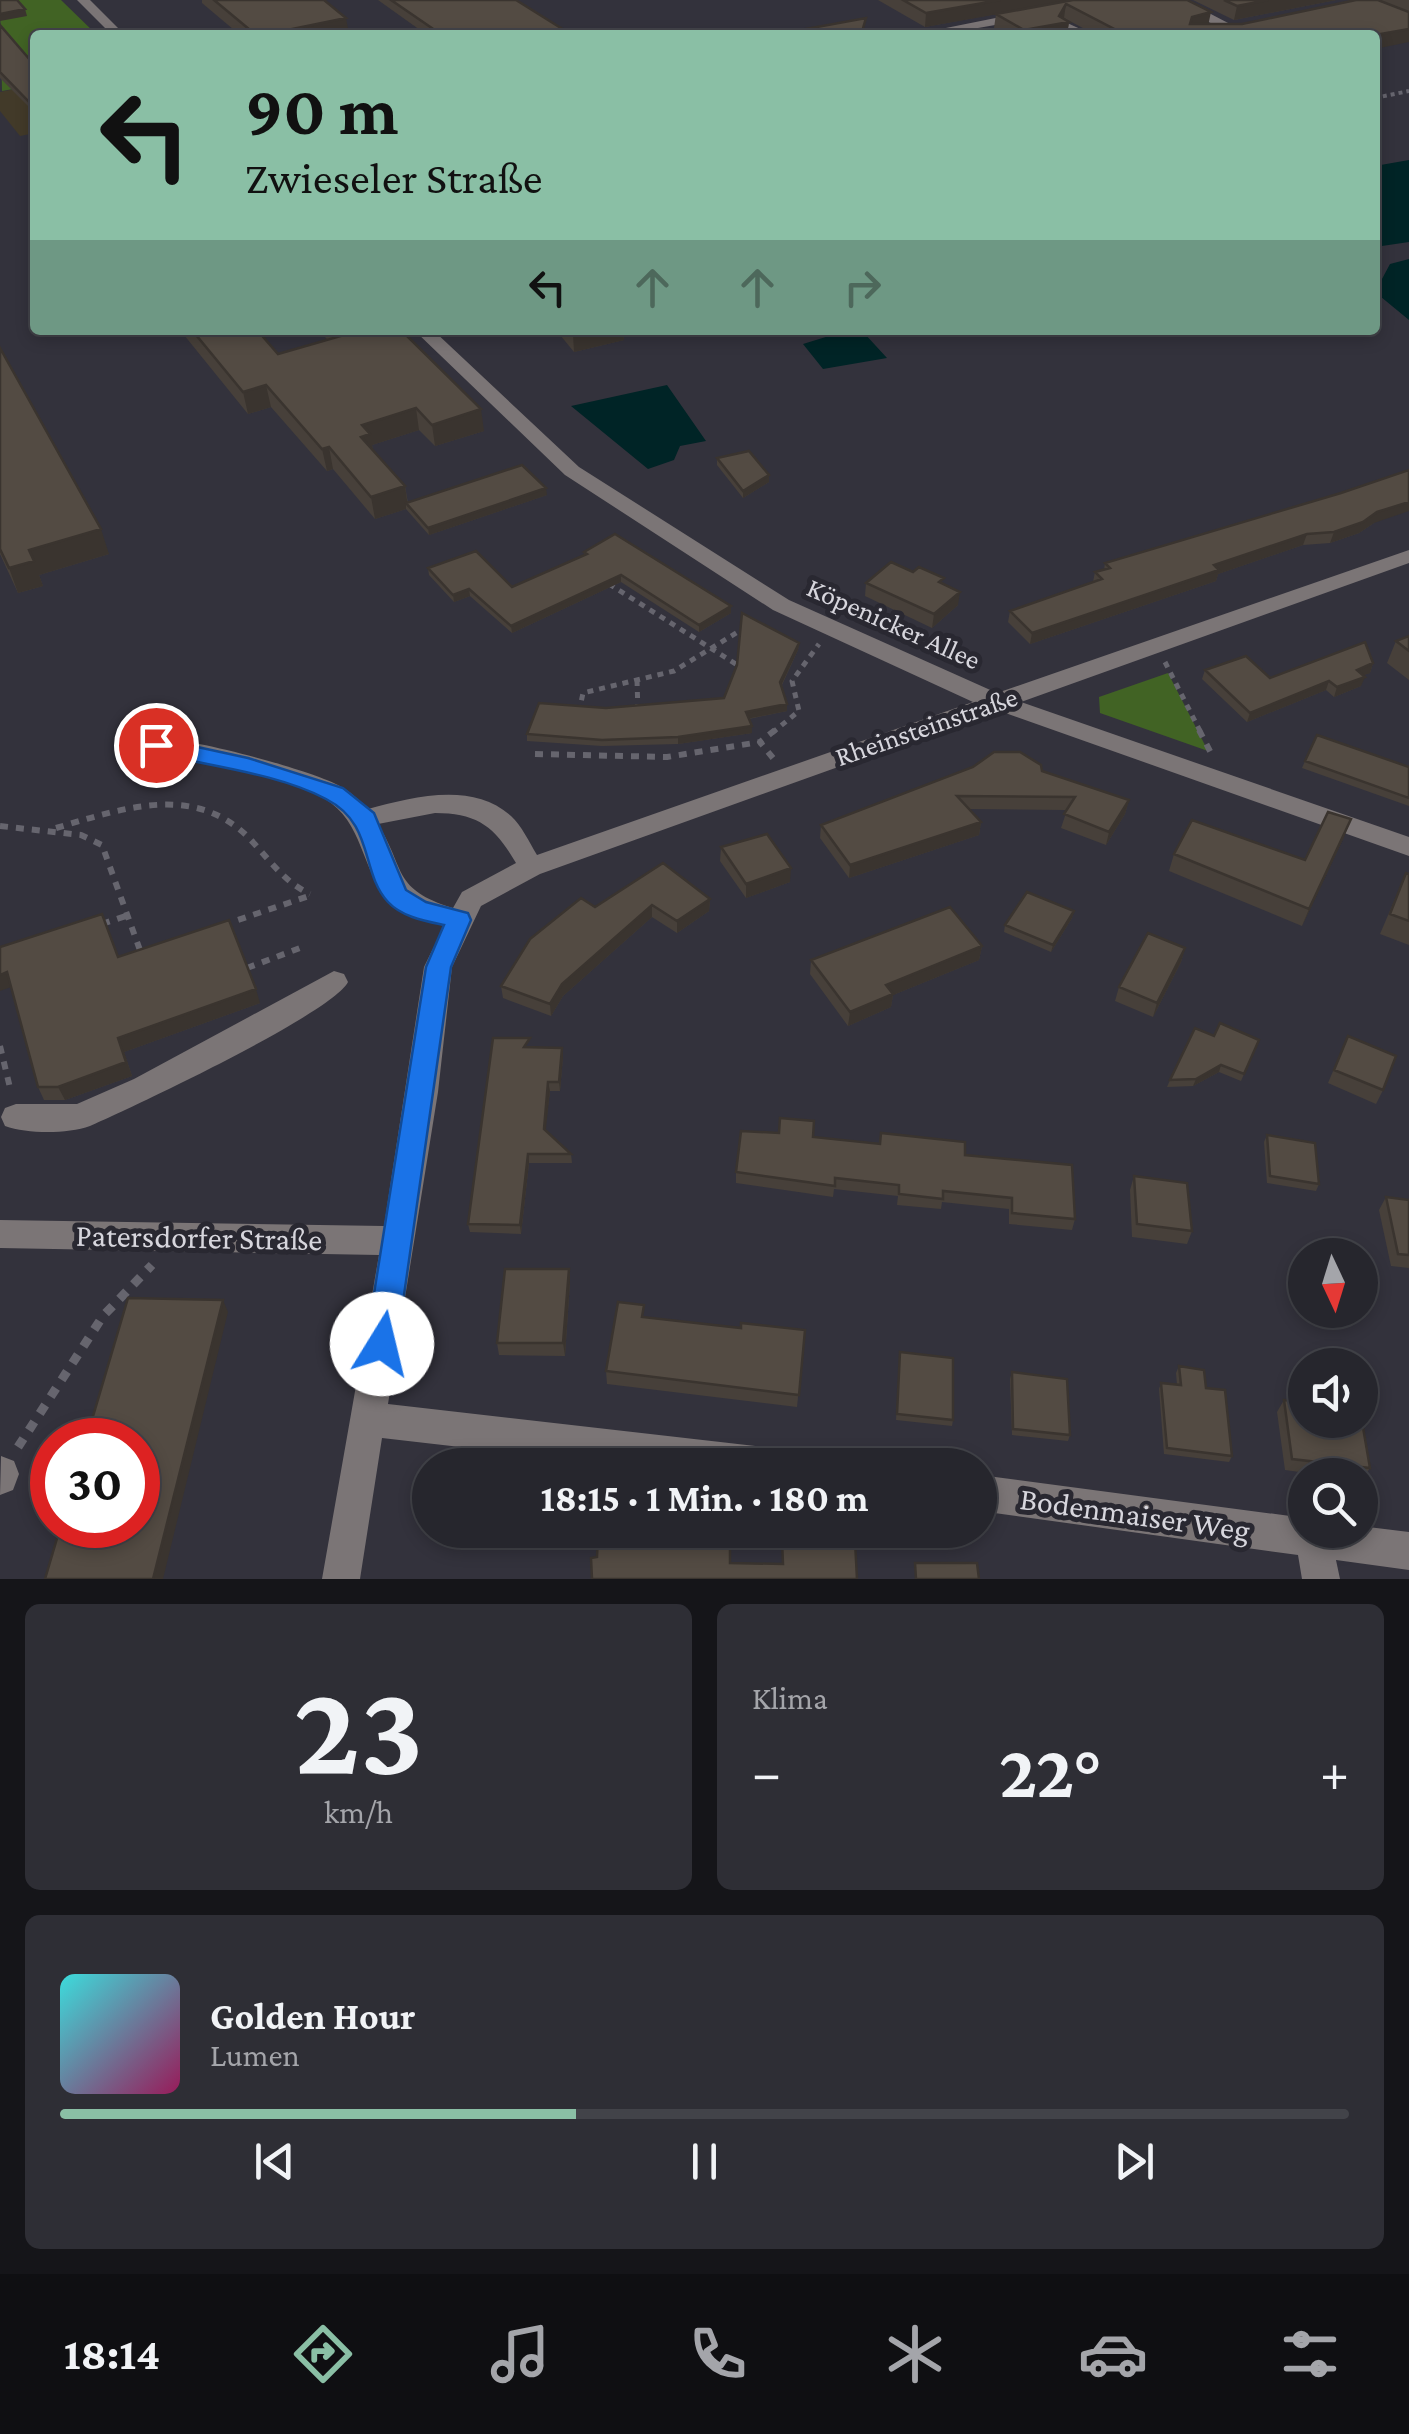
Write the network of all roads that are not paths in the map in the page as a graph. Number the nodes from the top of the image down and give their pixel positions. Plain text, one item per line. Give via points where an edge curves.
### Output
1 (84, 1) edge
2 (1179, 2) edge
3 (1050, 12) edge
4 (1064, 26) edge
5 (1232, 28) junction
6 (114, 30) edge
7 (945, 30) edge
8 (1072, 30) edge
9 (1223, 30) edge
10 (1248, 30) edge
11 (428, 335) edge
12 (1409, 556) edge
13 (998, 701) junction
14 (156, 745) dead end
15 (366, 819) junction
16 (1409, 848) edge
17 (531, 868) junction
18 (459, 920) junction
19 (334, 982) dead end
20 (16, 1117) road end
21 (0, 1234) edge
22 (398, 1241) junction
23 (369, 1422) junction
24 (623, 1448) edge
25 (997, 1495) edge
26 (1288, 1535) edge
27 (1378, 1547) edge
28 (1315, 1548) edge
29 (1409, 1551) edge
30 (341, 1579) edge
31 (1320, 1579) edge

1 - 6 street
2 - 5 street
3 - 7 street
4 - 8 street
5 - 9 street
5 - 10 street
11 - 13 street, Köpenicker Allee via 572,471 781,605
12 - 13 street, Rheinsteinstraße
13 - 16 street, Köpenicker Allee
13 - 17 street, Rheinsteinstraße
14 - 15 street via 335,794
15 - 17 street via 394,810 474,807 502,822
15 - 18 street via 396,895 418,910
17 - 18 street, Rheinsteinstraße via 471,899
18 - 22 street via 438,967
19 - 20 street via 145,1088 79,1117
21 - 22 street, Patersdorfer Straße
22 - 23 street
23 - 24 street
23 - 30 street
25 - 26 street, Bodenmaiser Weg
27 - 29 street, Bodenmaiser Weg
28 - 31 street

